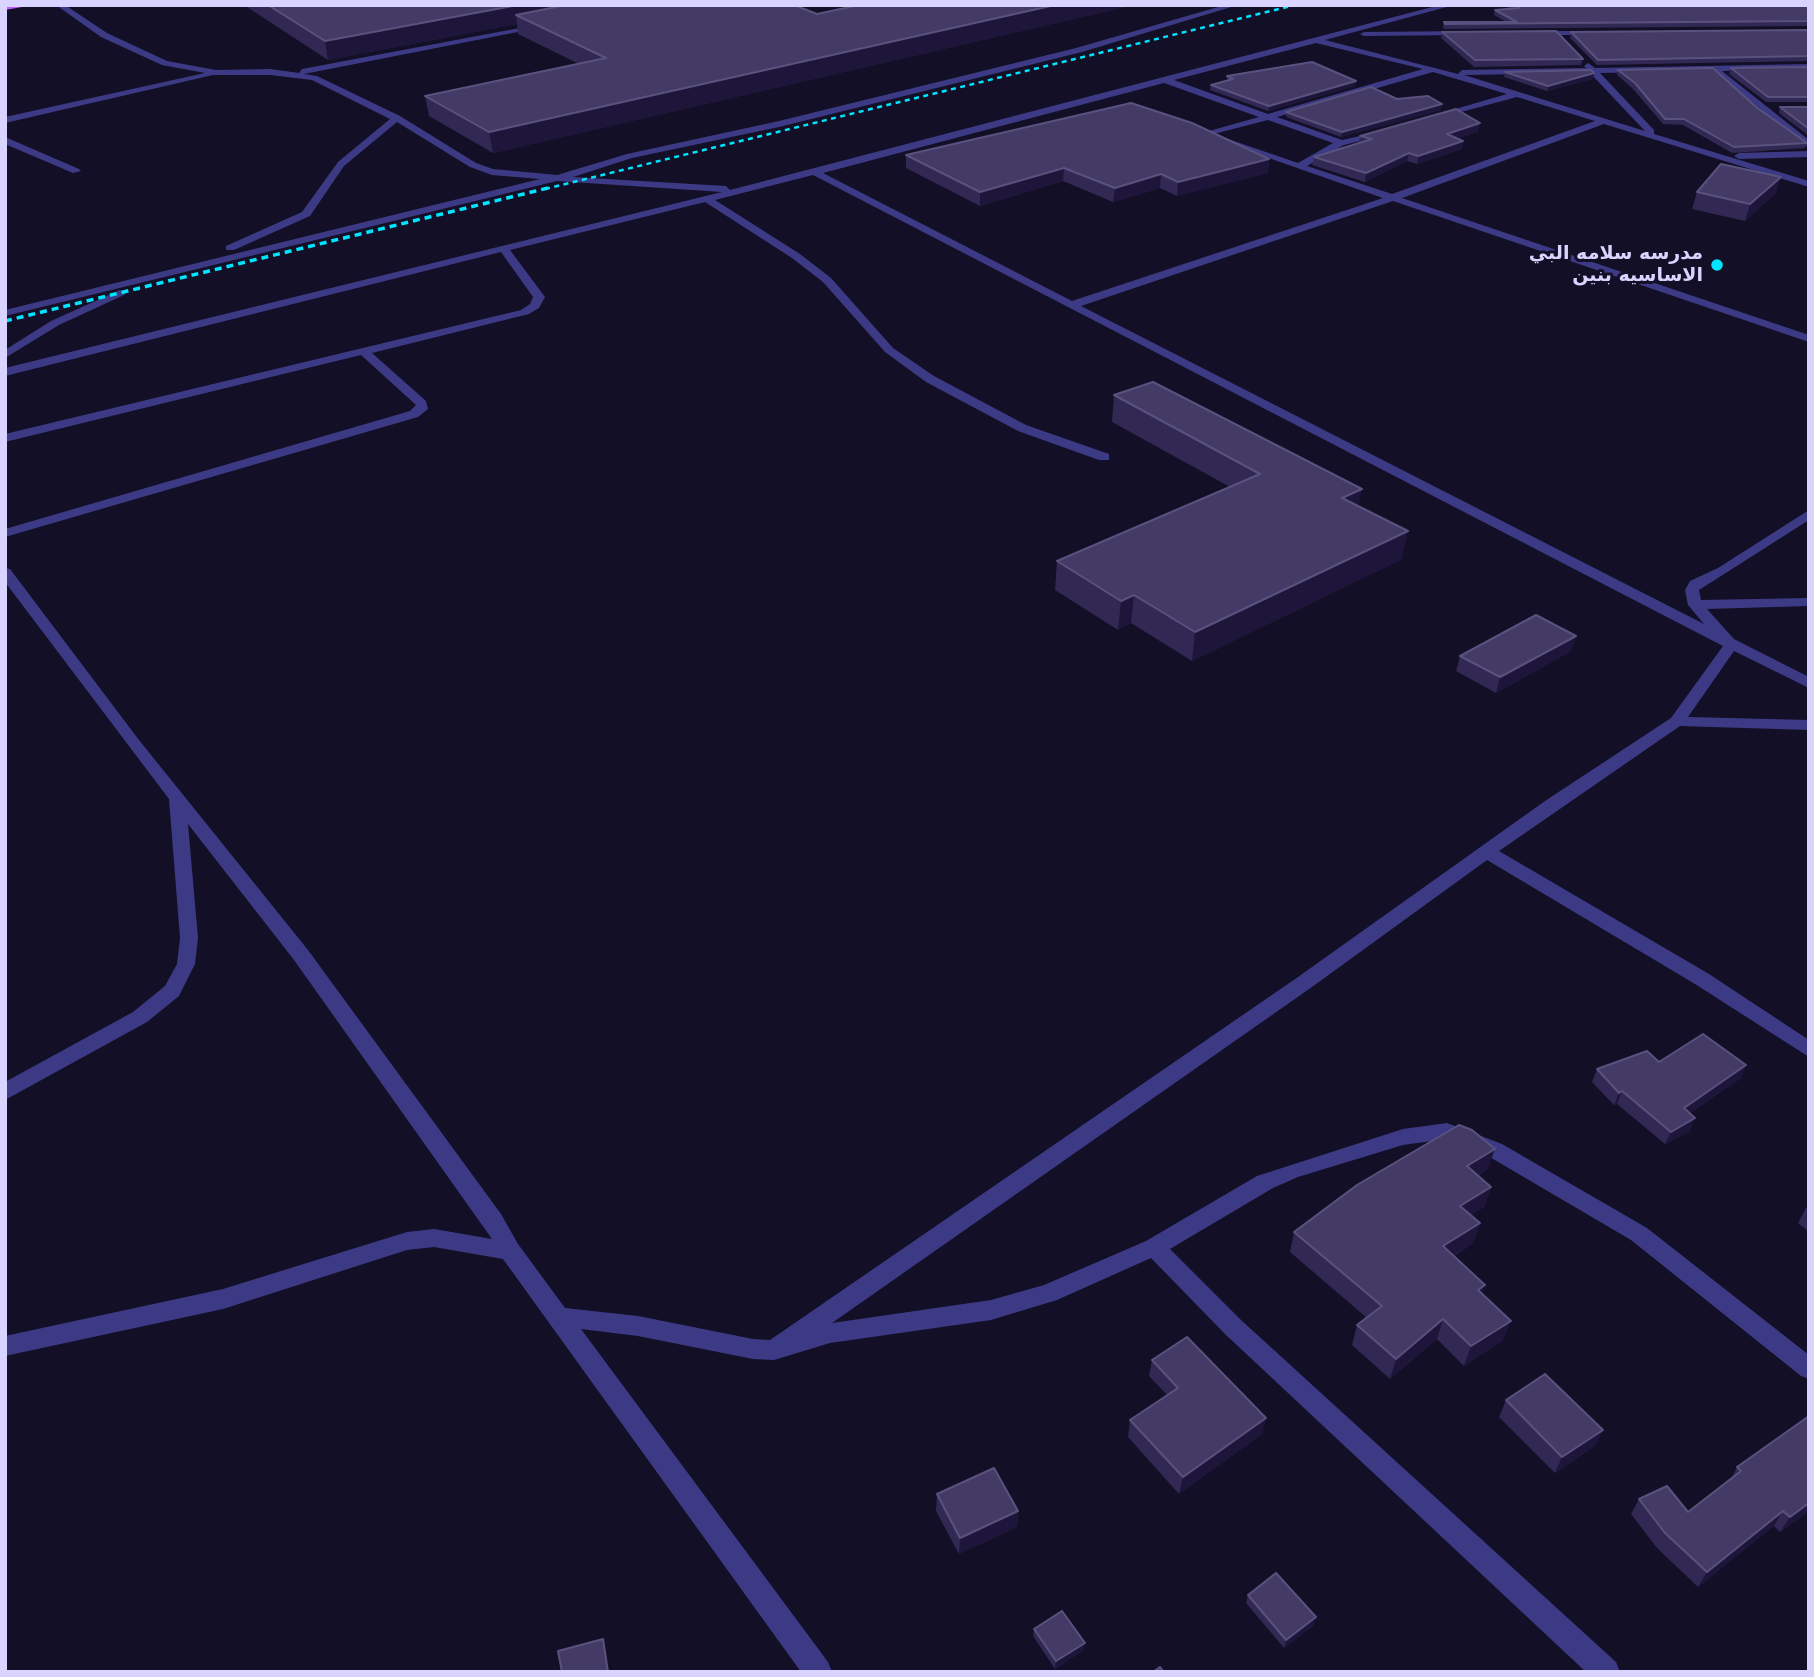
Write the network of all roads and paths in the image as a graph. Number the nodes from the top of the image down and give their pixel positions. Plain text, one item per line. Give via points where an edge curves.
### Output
1 (22, 5) edge
2 (60, 5) edge
3 (1234, 5) edge
4 (1440, 6) edge
5 (5, 8) edge
6 (552, 23) edge
7 (1475, 33) edge
8 (1531, 33) edge
9 (1558, 33) junction
10 (1600, 33) edge
11 (1336, 34) junction
12 (1315, 40) junction
13 (1567, 42) edge
14 (1583, 60) edge
15 (1809, 67) edge
16 (1713, 68) junction
17 (1432, 69) junction
18 (1592, 69) junction
19 (216, 73) junction
20 (1447, 73) junction
21 (295, 74) junction
22 (1164, 80) junction
23 (1518, 94) junction
24 (1096, 98) junction
25 (1120, 106) edge
26 (1759, 107) junction
27 (1784, 107) edge
28 (1269, 116) junction
29 (397, 118) junction
30 (1430, 119) edge
31 (5, 120) edge
32 (1607, 120) junction
33 (1392, 129) edge
34 (1193, 130) edge
35 (1654, 134) junction
36 (1205, 135) junction
37 (5, 140) edge
38 (1341, 143) junction
39 (1809, 145) edge
40 (1809, 154) edge
41 (1725, 156) junction
42 (1299, 166) junction
43 (76, 171) dead end
44 (814, 172) junction
45 (562, 177) junction
46 (1809, 184) edge
47 (745, 190) junction
48 (1392, 198) junction
49 (708, 199) junction
50 (504, 249) junction
51 (164, 274) junction
52 (1072, 305) junction
53 (5, 313) edge
54 (1809, 339) edge
55 (362, 350) junction
56 (5, 355) edge
57 (5, 372) edge
58 (5, 438) edge
59 (1104, 457) dead end
60 (1809, 514) edge
61 (5, 533) edge
62 (5, 572) edge
63 (1809, 602) edge
64 (1695, 605) junction
65 (1731, 645) junction
66 (1809, 682) edge
67 (1677, 722) junction
68 (1809, 725) edge
69 (177, 798) junction
70 (1487, 852) junction
71 (1809, 1051) edge
72 (5, 1093) edge
73 (1154, 1247) junction
74 (510, 1251) junction
75 (559, 1317) junction
76 (5, 1346) edge
77 (774, 1350) junction
78 (1809, 1369) edge
79 (818, 1672) edge
80 (1606, 1672) edge

1 - 5 main road
2 - 19 street via 104,35 155,60
3 - 45 street via 1090,48 630,156
4 - 11 street
6 - 21 street
7 - 11 street
8 - 9 street
9 - 10 street
9 - 13 street
11 - 12 street
12 - 17 street
12 - 22 street
14 - 18 street
15 - 16 street
16 - 18 street
16 - 26 street
17 - 20 street
17 - 28 street
18 - 20 street
18 - 35 street
19 - 21 street
19 - 31 street
20 - 23 street
21 - 29 street via 314,78
22 - 24 street
22 - 28 street
23 - 30 street
23 - 32 street
24 - 25 street
24 - 44 street
26 - 27 street
26 - 39 street
28 - 36 street
28 - 38 street
29 - 45 street via 473,165 509,174
29 - 51 street via 341,164 314,205 297,220
32 - 35 street
32 - 48 street
33 - 38 street
34 - 36 street
35 - 41 street
36 - 42 street
37 - 43 street
38 - 42 street
40 - 41 street
41 - 46 street
42 - 48 street
44 - 47 street
44 - 52 street
45 - 47 street
45 - 51 street
47 - 49 street
48 - 52 street
48 - 54 street
49 - 50 street
49 - 59 street via 827,280 889,350 930,379 1022,428
50 - 55 street via 539,297 535,306 511,317
50 - 57 street
51 - 53 street
51 - 56 street via 55,323
52 - 65 street
55 - 58 street
55 - 61 street via 422,404 422,409
60 - 64 street via 1695,584
62 - 69 street
63 - 64 street
64 - 65 street
65 - 66 street
65 - 67 street
67 - 68 street
67 - 70 street
69 - 72 street via 189,938 186,964 172,991 140,1017
69 - 74 street via 301,955 493,1220
70 - 71 street via 1702,979
70 - 77 street
73 - 77 street via 1049,1293 991,1310 830,1333
73 - 78 street via 1265,1182 1403,1137 1447,1131 1496,1150 1639,1234
73 - 80 street via 1233,1327
74 - 75 street
74 - 76 street via 435,1238 407,1241 223,1299
75 - 77 street via 638,1325
75 - 79 street

